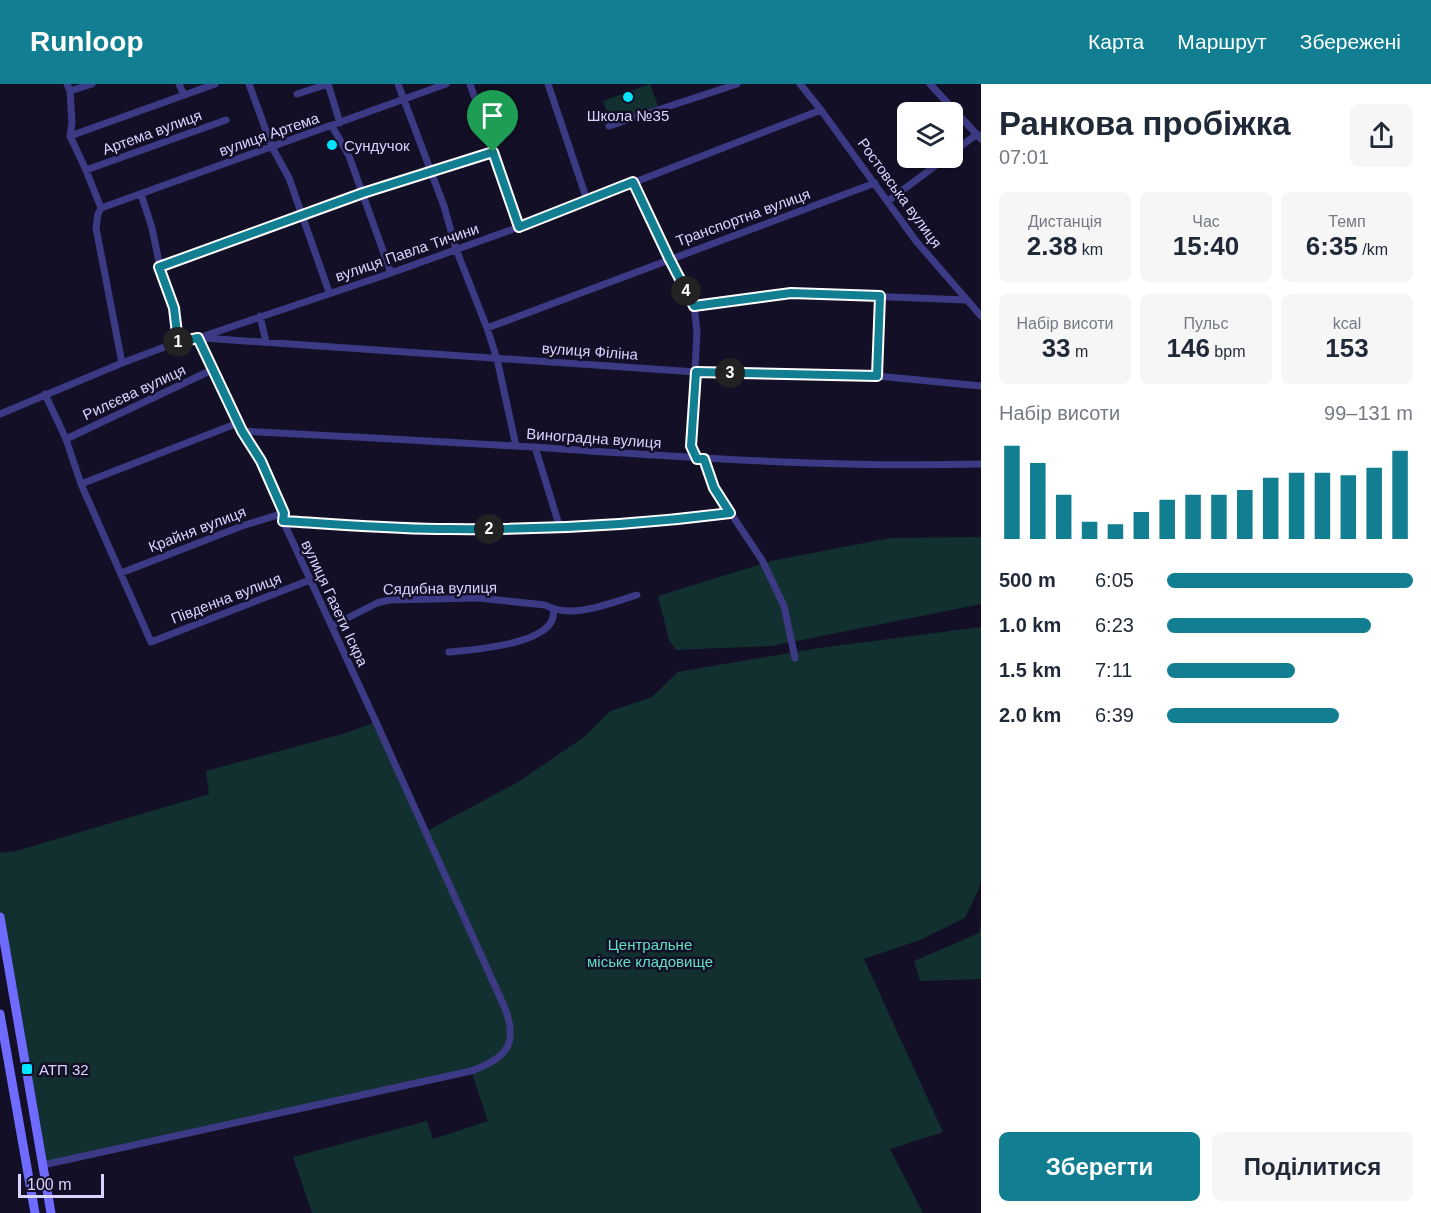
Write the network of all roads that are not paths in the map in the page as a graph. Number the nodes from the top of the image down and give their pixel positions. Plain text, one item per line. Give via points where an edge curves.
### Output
1 (92, 84) edge
2 (180, 84) edge
3 (215, 84) edge
4 (249, 84) edge
5 (328, 84) edge
6 (398, 84) edge
7 (446, 84) edge
8 (470, 84) edge
9 (548, 84) edge
10 (737, 84) edge
11 (800, 84) edge
12 (930, 84) edge
13 (69, 88) edge
14 (297, 94) dead end
15 (184, 95) junction
16 (404, 98) junction
17 (821, 110) junction
18 (226, 120) dead end
19 (340, 123) junction
20 (332, 126) junction
21 (609, 126) dead end
22 (70, 136) junction
23 (980, 136) edge
24 (963, 145) edge
25 (272, 147) junction
26 (493, 152) junction
27 (933, 168) edge
28 (87, 170) junction
29 (431, 171) junction
30 (633, 182) junction
31 (875, 183) junction
32 (363, 193) junction
33 (141, 194) junction
34 (587, 200) junction
35 (888, 201) junction
36 (101, 208) junction
37 (302, 216) junction
38 (519, 227) junction
39 (456, 249) junction
40 (669, 258) junction
41 (159, 267) junction
42 (391, 273) junction
43 (329, 292) junction
44 (880, 296) junction
45 (966, 300) junction
46 (694, 306) junction
47 (260, 316) junction
48 (981, 316) edge
49 (487, 328) junction
50 (198, 338) junction
51 (178, 342) junction
52 (266, 342) junction
53 (497, 359) junction
54 (122, 363) junction
55 (214, 369) junction
56 (696, 372) junction
57 (877, 376) junction
58 (981, 386) edge
59 (45, 394) junction
60 (0, 414) edge
61 (238, 423) junction
62 (242, 431) junction
63 (66, 439) junction
64 (516, 446) junction
65 (535, 447) junction
66 (701, 459) junction
67 (981, 464) edge
68 (81, 484) junction
69 (284, 513) junction
70 (730, 513) junction
71 (283, 521) junction
72 (560, 528) junction
73 (121, 573) junction
74 (310, 580) junction
75 (637, 595) dead end
76 (553, 609) junction
77 (332, 626) junction
78 (449, 652) dead end
79 (795, 658) dead end
80 (0, 917) edge
81 (0, 1014) edge
82 (43, 1165) junction
83 (34, 1213) edge
84 (51, 1213) edge

1 - 13 street
2 - 15 street
3 - 15 street
4 - 25 street
5 - 14 street
5 - 19 street
6 - 16 street
7 - 16 street, вулиця Артема
8 - 26 street
9 - 34 street
10 - 21 street
11 - 17 street, Ростовська вулиця
12 - 23 street
13 - 22 street
15 - 22 street
16 - 19 street, вулиця Артема
16 - 29 street
17 - 30 street, вулиця Павла Тичини
17 - 31 street, Ростовська вулиця
18 - 28 street, Артема вулиця
19 - 20 street, вулиця Артема
20 - 25 street, вулиця Артема
20 - 32 street
22 - 28 street
23 - 24 street
25 - 33 street, вулиця Артема
25 - 37 street via 289,178
26 - 29 street
26 - 38 street
27 - 35 street
28 - 36 street
29 - 32 street
29 - 39 street
30 - 34 street, вулиця Павла Тичини
30 - 40 street
31 - 35 street, Ростовська вулиця
31 - 40 street, Транспортна вулиця
32 - 37 street
32 - 42 street
33 - 36 street, вулиця Артема
33 - 41 street
34 - 38 street, вулиця Павла Тичини
35 - 45 street, Ростовська вулиця
36 - 54 street via 96,228
37 - 41 street
37 - 43 street
38 - 39 street, вулиця Павла Тичини
39 - 42 street, вулиця Павла Тичини
39 - 49 street
40 - 46 street
40 - 49 street, Транспортна вулиця
41 - 51 street via 174,308
42 - 43 street, вулиця Павла Тичини
43 - 47 street, вулиця Павла Тичини
44 - 45 street
44 - 46 street via 791,293
44 - 57 street
45 - 48 street, Ростовська вулиця
46 - 56 street
47 - 50 street, вулиця Павла Тичини
47 - 52 street
49 - 53 street
50 - 51 street, вулиця Павла Тичини
50 - 52 street, вулиця Філіна
50 - 55 street
51 - 54 street, вулиця Павла Тичини
52 - 53 street, вулиця Філіна
53 - 56 street, вулиця Філіна
53 - 64 street
54 - 59 street, вулиця Павла Тичини
55 - 61 street
55 - 63 street, Рилєєва вулиця
56 - 57 street, вулиця Філіна
56 - 66 street via 691,446
57 - 58 street, вулиця Філіна
59 - 60 street, вулиця Павла Тичини
59 - 63 street
61 - 62 street
61 - 68 street
62 - 64 street, Виноградна вулиця
62 - 69 street via 261,461
63 - 68 street
64 - 65 street, Виноградна вулиця
65 - 66 street, Виноградна вулиця
65 - 72 street
66 - 67 street, Виноградна вулиця via 808,464
66 - 70 street
68 - 73 street
69 - 71 street
69 - 73 street, Крайня вулиця
70 - 72 street
70 - 79 street via 762,560 784,606
71 - 72 street via 447,529
71 - 74 street, вулиця Газети Іскра
73 - 74 street, Південна вулиця via 151,642
74 - 77 street, вулиця Газети Іскра
75 - 76 street, Сядибна вулиця via 574,611
76 - 77 street, Сядибна вулиця via 545,604 478,598 389,600
76 - 78 street via 552,622 543,633 483,649
77 - 82 street, вулиця Газети Іскра via 504,1006 511,1027 508,1046 492,1062 471,1071
80 - 82 main road
81 - 83 main road
82 - 84 main road

